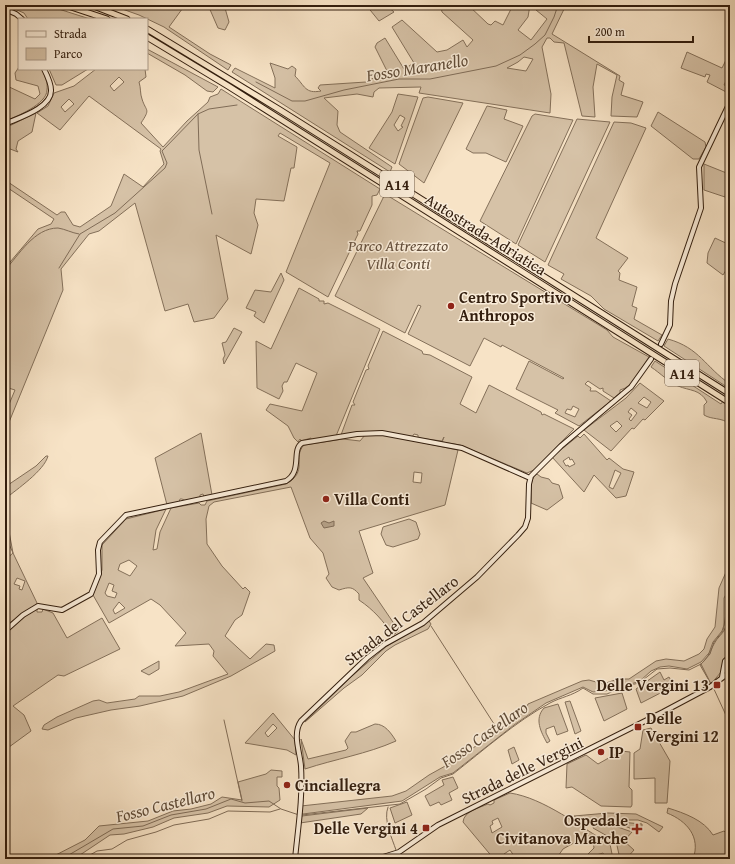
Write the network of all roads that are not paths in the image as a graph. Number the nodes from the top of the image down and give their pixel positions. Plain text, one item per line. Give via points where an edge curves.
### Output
1 (65, 5) edge
2 (91, 5) edge
3 (5, 9) edge
4 (21, 18) edge
5 (104, 18) edge
6 (124, 18) edge
7 (148, 30) edge
8 (148, 38) edge
9 (44, 70) edge
10 (730, 102) edge
11 (5, 124) edge
12 (661, 344) dead end
13 (652, 359) dead end
14 (729, 393) edge
15 (730, 403) edge
16 (530, 478) junction
17 (5, 631) edge
18 (730, 657) edge
19 (724, 666) junction
20 (730, 672) edge
21 (722, 677) junction
22 (295, 859) edge
23 (326, 859) edge

1 - 5 highway
2 - 6 highway
3 - 4 street
7 - 14 highway, Autostrada Adriatica / A14 via 250,91
8 - 15 highway, Autostrada Adriatica / A14
9 - 11 street via 51,88 48,101
10 - 12 street via 699,167 701,208 675,284 670,324
13 - 16 street via 631,388 561,446
16 - 17 street via 462,448 382,433 357,434 301,443 298,447 295,471 286,481 126,515 99,545 99,574 91,594 59,610 38,606
16 - 22 street, Strada del Castellaro via 528,518 518,535 477,577 422,623 367,658 301,721 297,732 301,766 300,813
18 - 19 street
19 - 20 street, Strada delle Vergini
19 - 21 street
20 - 21 street, Strada delle Vergini
21 - 23 street, Strada delle Vergini via 712,686 663,712 438,825 399,852 391,855

